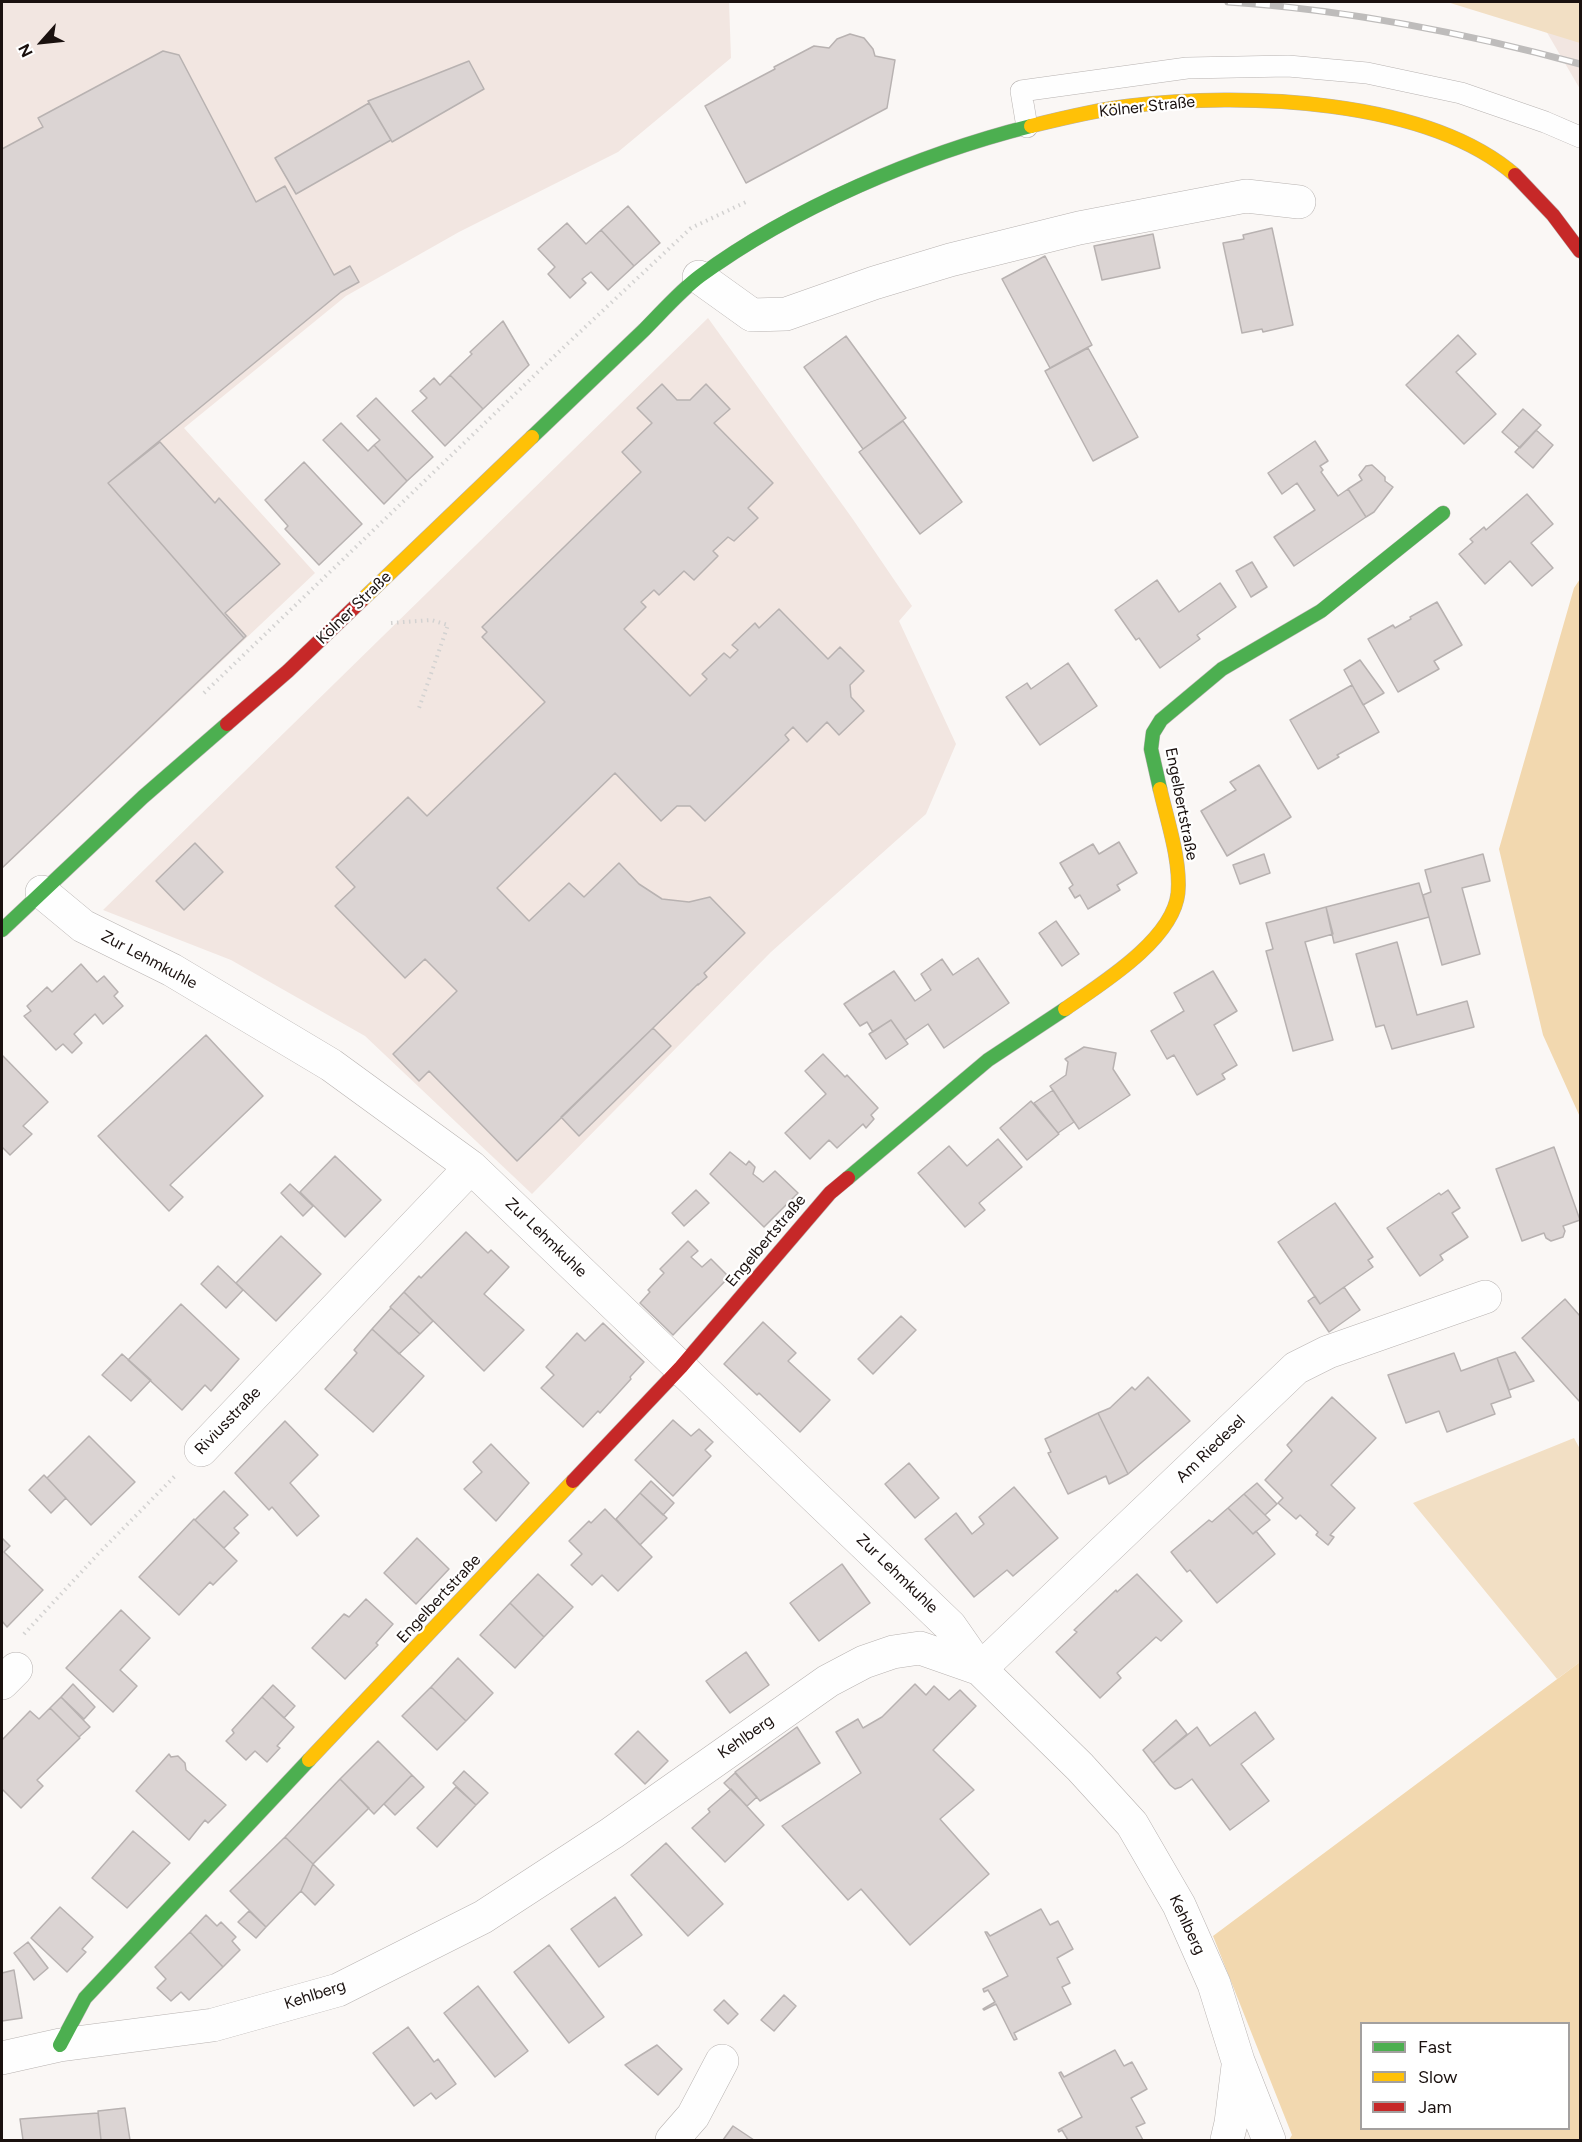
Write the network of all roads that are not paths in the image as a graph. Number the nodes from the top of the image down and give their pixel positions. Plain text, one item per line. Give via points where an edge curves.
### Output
1 (1027, 127) junction
2 (1581, 138) edge
3 (1299, 202) dead end
4 (1581, 251) edge
5 (699, 278) junction
6 (1443, 513) dead end
7 (42, 892) junction
8 (3, 928) edge
9 (471, 1167) junction
10 (1485, 1298) dead end
11 (681, 1367) junction
12 (201, 1450) road end
13 (980, 1670) junction
14 (60, 2045) junction
15 (2, 2058) edge
16 (722, 2061) dead end
17 (1238, 2061) junction
18 (672, 2140) edge
19 (1227, 2140) edge
20 (1269, 2140) edge

1 - 2 lane via 1022,91 1187,68 1288,66 1367,73 1461,93
1 - 4 street, Kölner Straße via 1122,106 1211,100 1328,105 1389,117 1456,138 1498,162 1536,194
1 - 5 street, Kölner Straße via 918,161 788,222 742,247
3 - 5 street via 1246,196 1079,228 950,260 786,315 752,315
5 - 7 street, Kölner Straße via 288,671 143,797
6 - 11 street, Engelbertstraße via 1321,611 1222,669 1161,720 1153,733 1151,749 1177,866 1178,894 1171,916 1133,961 988,1060 830,1192
7 - 8 street, Kölner Straße
7 - 9 street, Zur Lehmkuhle via 83,926 172,970 331,1065
9 - 11 street, Zur Lehmkuhle
9 - 12 street, Riviusstraße
10 - 13 street, Am Riedesel via 1328,1352 1296,1368
11 - 13 street, Zur Lehmkuhle via 950,1626
11 - 14 street, Engelbertstraße via 85,1998
13 - 14 street, Kehlberg via 920,1648 864,1662 828,1681 612,1833 483,1917 338,1990 213,2025
13 - 17 street, Kehlberg via 1080,1767 1132,1824 1179,1905 1214,1984
14 - 15 street, Kehlberg
16 - 18 street via 693,2116
17 - 19 street
17 - 20 street, Kehlberg

